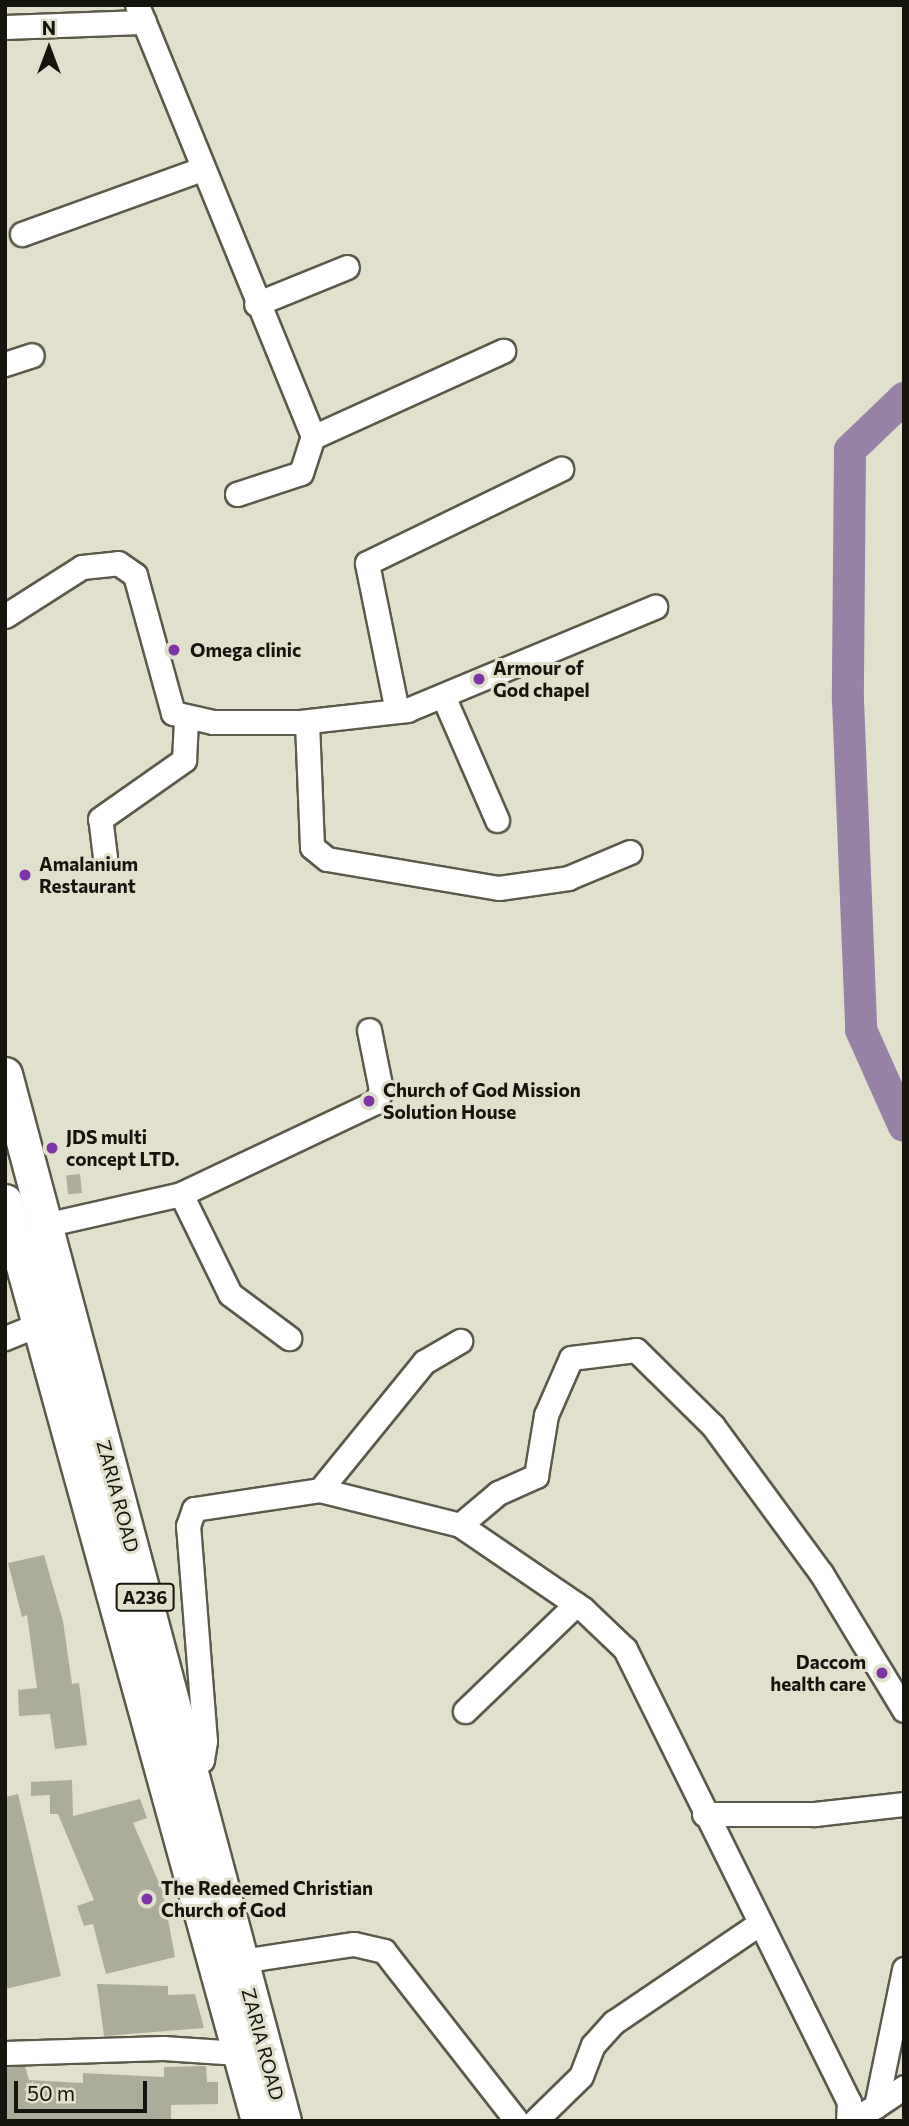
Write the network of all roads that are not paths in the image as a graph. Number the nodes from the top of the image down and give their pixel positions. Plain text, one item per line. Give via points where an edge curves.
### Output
1 (141, 14) edge
2 (5, 27) edge
3 (202, 169) junction
4 (22, 234) dead end
5 (347, 267) dead end
6 (256, 304) junction
7 (503, 351) dead end
8 (32, 355) dead end
9 (5, 364) edge
10 (313, 437) junction
11 (561, 469) dead end
12 (237, 494) dead end
13 (654, 607) dead end
14 (5, 616) edge
15 (444, 698) junction
16 (397, 711) junction
17 (186, 720) junction
18 (307, 722) junction
19 (497, 820) dead end
20 (630, 852) dead end
21 (106, 857) dead end
22 (369, 1030) dead end
23 (5, 1074) edge
24 (20, 1189) edge
25 (181, 1194) junction
26 (5, 1201) edge
27 (45, 1225) junction
28 (38, 1325) junction
29 (5, 1338) edge
30 (289, 1338) dead end
31 (460, 1341) dead end
32 (320, 1490) junction
33 (460, 1525) junction
34 (576, 1604) junction
35 (904, 1710) edge
36 (465, 1711) dead end
37 (177, 1774) junction
38 (904, 1804) edge
39 (704, 1814) junction
40 (757, 1925) junction
41 (241, 1961) junction
42 (904, 1969) edge
43 (5, 2053) edge
44 (239, 2053) junction
45 (904, 2087) edge
46 (876, 2106) junction
47 (258, 2121) edge
48 (284, 2121) edge
49 (517, 2121) edge
50 (535, 2121) edge
51 (849, 2121) edge

1 - 2 street
1 - 3 street
3 - 4 street
3 - 6 street
5 - 6 street
6 - 10 street
7 - 10 street
8 - 9 street
10 - 12 street via 301,473
11 - 16 street via 367,563
13 - 15 street
14 - 17 street via 82,567 118,563 135,575 166,702
15 - 16 street
15 - 19 street
16 - 18 street
17 - 18 street
17 - 21 street via 184,760 100,819
18 - 20 street via 312,847 327,859 499,888 568,878
22 - 25 street via 382,1090 376,1102
23 - 24 highway, ZARIA ROAD / A236
24 - 27 highway, ZARIA ROAD / A236
25 - 27 street
25 - 30 street via 230,1294
26 - 28 highway, A236
27 - 37 highway, ZARIA ROAD / A236
28 - 29 street
28 - 37 highway, A236
31 - 32 street via 424,1362
32 - 33 street
32 - 37 street via 268,1493 194,1509 188,1518 205,1741 202,1759
33 - 34 street
33 - 35 street via 498,1493 536,1476 546,1415 570,1358 636,1350 713,1426 821,1573
34 - 36 street
34 - 39 street via 625,1649
37 - 41 highway, ZARIA ROAD / A236
37 - 44 highway, A236
38 - 39 street via 814,1814
39 - 40 street
40 - 50 street via 614,2022 593,2045 581,2076
40 - 51 street via 849,2102
41 - 48 highway, ZARIA ROAD / A236
41 - 49 street via 354,1944 384,1951
42 - 46 street
43 - 44 street
44 - 47 highway, A236
45 - 46 street
46 - 51 street

